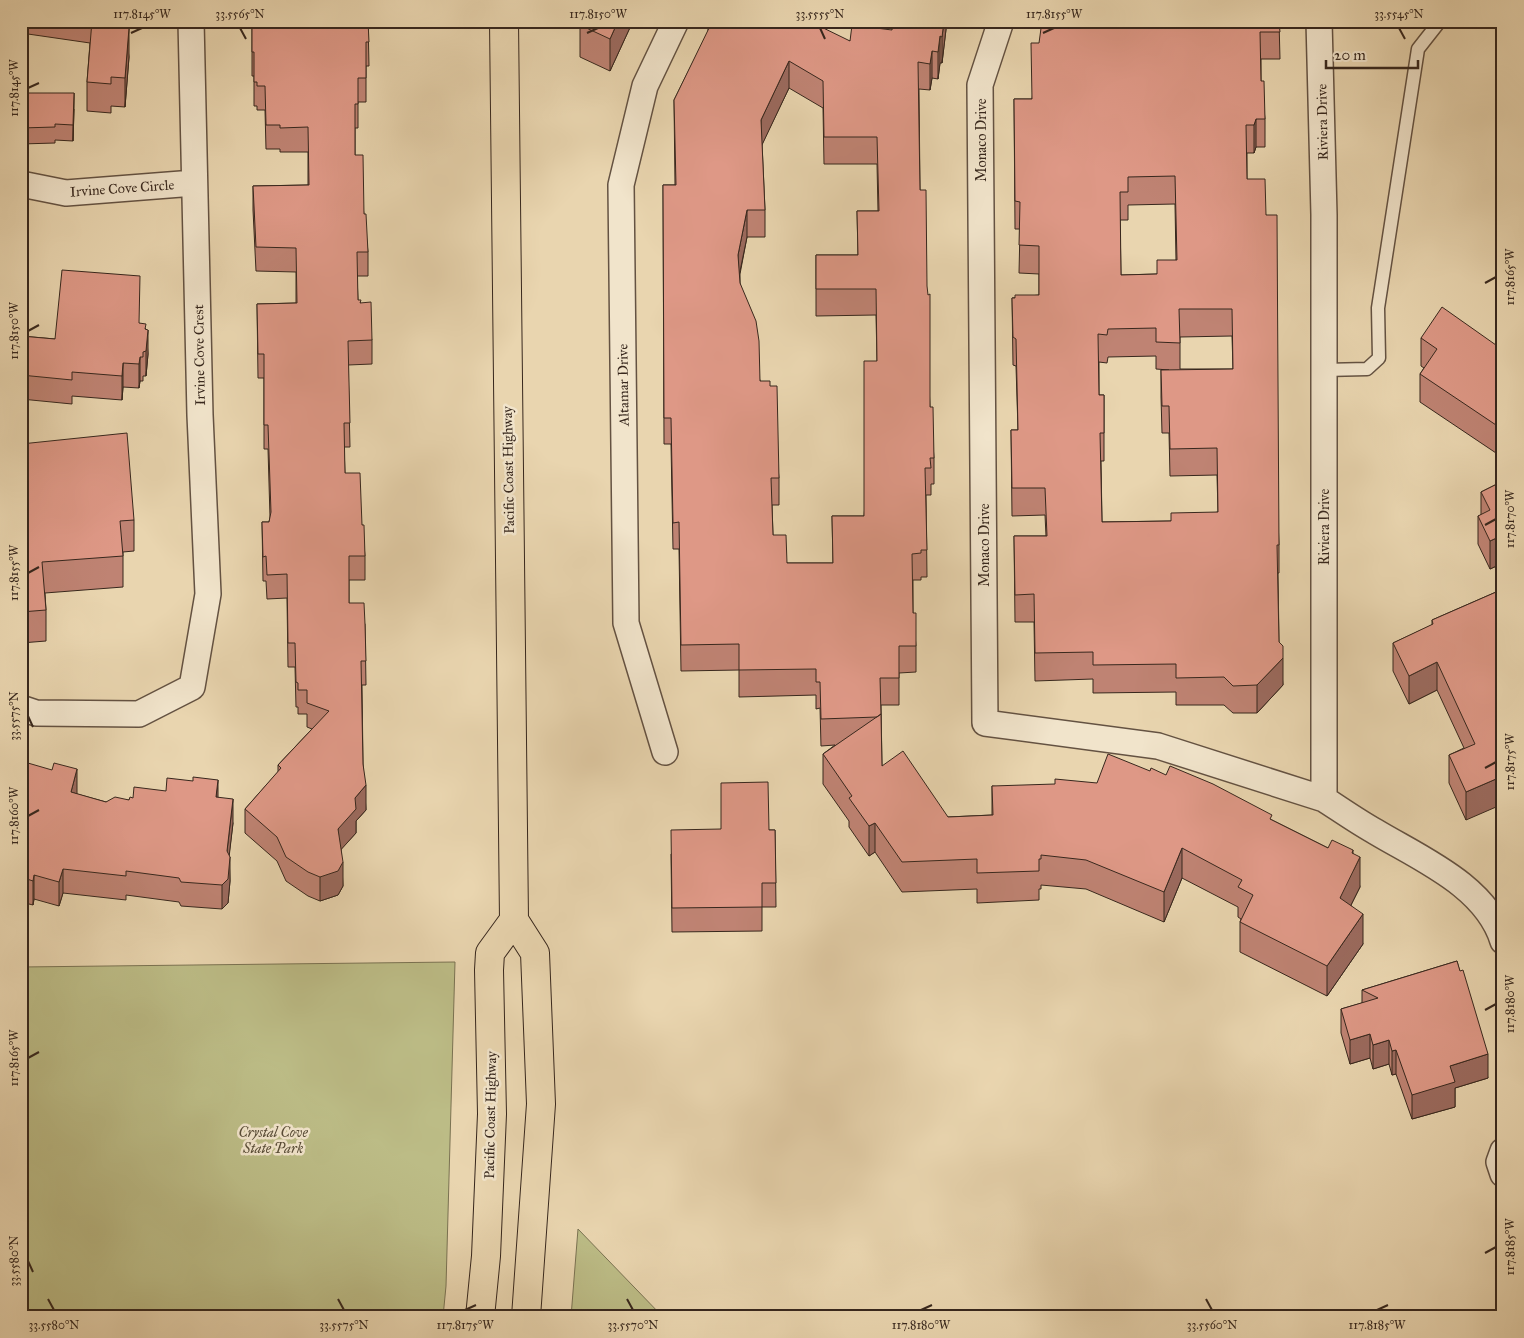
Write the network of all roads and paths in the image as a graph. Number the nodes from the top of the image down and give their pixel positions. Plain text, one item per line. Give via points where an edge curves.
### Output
1 (191, 21) edge
2 (504, 21) edge
3 (676, 21) edge
4 (1001, 21) edge
5 (1319, 21) edge
6 (1440, 21) edge
7 (194, 182) junction
8 (21, 184) edge
9 (1324, 370) junction
10 (21, 708) edge
11 (665, 752) dead end
12 (1324, 799) junction
13 (514, 920) junction
14 (1503, 941) edge
15 (1503, 1151) edge
16 (1503, 1174) edge
17 (480, 1317) edge
18 (526, 1317) edge

1 - 7 street, Irvine Cove Crest
2 - 13 highway, Pacific Coast Highway
3 - 11 street, Altamar Drive via 645,86 621,185 626,623
4 - 12 street, Monaco Drive via 980,85 985,723 1158,746
5 - 9 street, Riviera Drive
6 - 9 lane via 1418,50 1380,299 1379,358 1367,369
7 - 8 street, Irvine Cove Circle via 66,193
7 - 10 street, Irvine Cove Crest via 208,594 192,687 139,714 36,713
9 - 12 street, Riviera Drive
12 - 14 street via 1424,859 1470,892 1499,928
13 - 17 highway, Pacific Coast Highway via 490,953 492,1114
13 - 18 highway via 535,953 541,1104
15 - 16 street via 1499,1162

